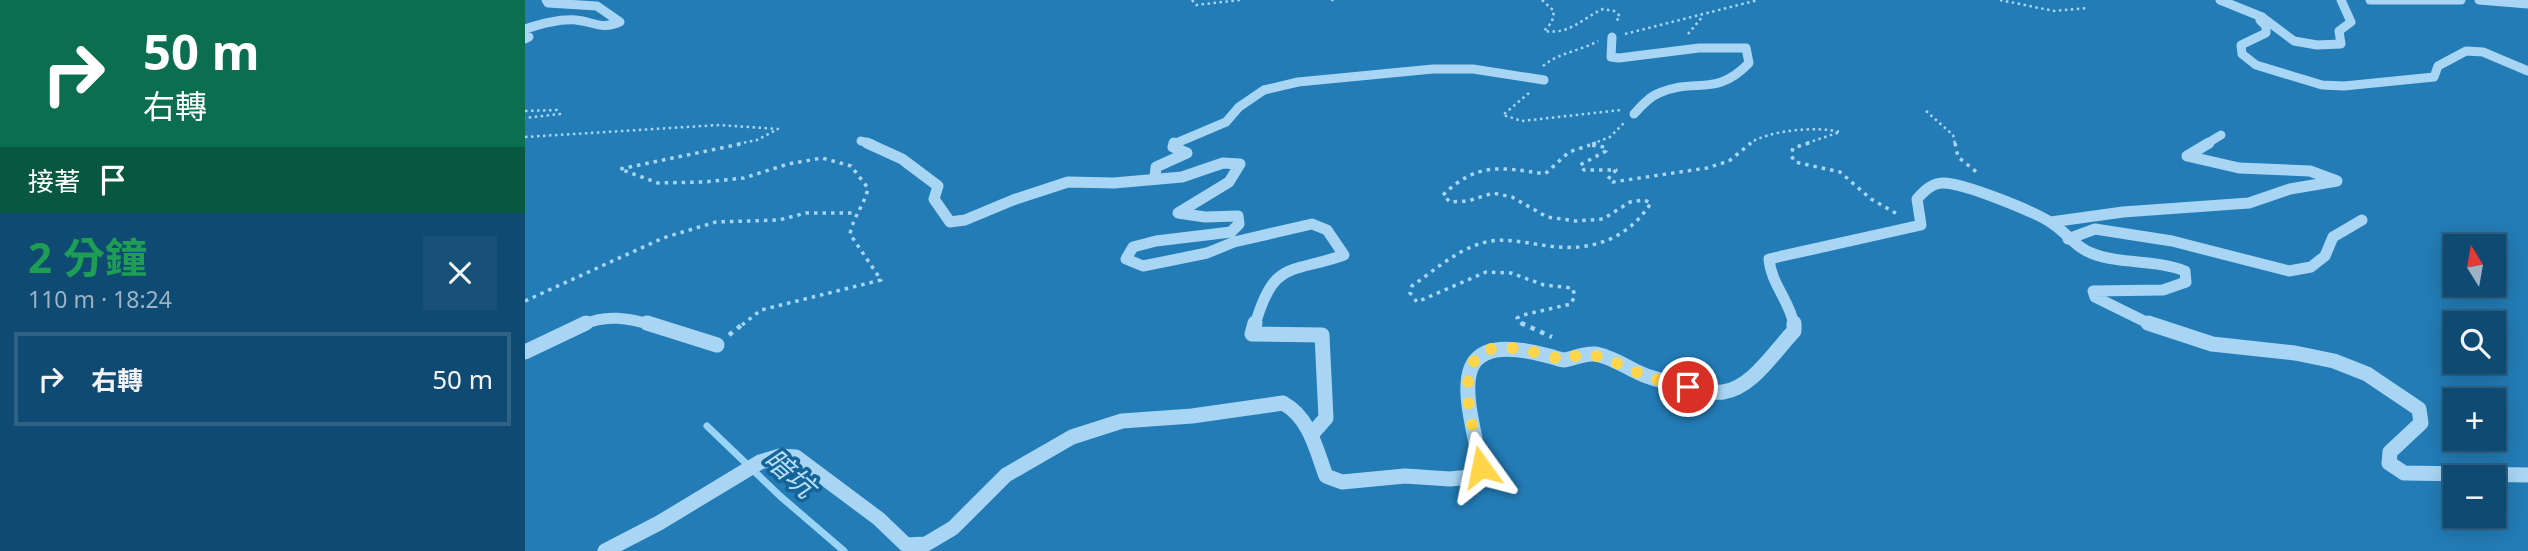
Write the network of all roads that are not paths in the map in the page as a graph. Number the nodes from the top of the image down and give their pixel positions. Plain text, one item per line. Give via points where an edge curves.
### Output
1 (546, 0) edge
2 (2220, 0) edge
3 (2341, 0) edge
4 (2369, 0) edge
5 (2461, 0) edge
6 (2479, 0) edge
7 (2528, 4) edge
8 (2262, 17) junction
9 (525, 29) edge
10 (1612, 37) road end
11 (2528, 71) edge
12 (1544, 80) road end
13 (1633, 114) road end
14 (2221, 135) dead end
15 (861, 141) dead end
16 (1155, 178) junction
17 (2362, 220) dead end
18 (2051, 222) junction
19 (2068, 239) junction
20 (717, 345) road end
21 (525, 352) edge
22 (1311, 435) junction
23 (2528, 475) edge
24 (605, 551) edge

1 - 9 street via 597,6 620,22 608,29 575,19
2 - 8 street
3 - 8 street via 2351,22 2339,31 2341,44 2335,46 2298,43
4 - 5 street
6 - 7 street
8 - 11 street via 2266,33 2241,45 2242,54 2256,65 2322,85 2434,78 2438,66 2466,51 2483,52
10 - 13 street via 1611,57 1623,60 1724,46 1746,48 1749,63 1725,85 1657,93
12 - 16 street via 1473,69 1433,69 1263,90 1226,122 1174,142 1173,147 1187,153 1156,167
14 - 18 street via 2187,156 2239,168 2310,171 2337,181 2285,190 2246,204 2094,213
15 - 16 street via 875,144 933,181 938,186 933,199 950,222 1068,182
16 - 22 street via 1182,177 1223,163 1240,164 1237,174 1217,192 1184,205 1178,213 1238,216 1239,224 1231,232 1133,247 1126,259 1143,266 1312,224 1327,230 1338,244 1344,255 1292,267 1277,277 1260,307 1252,334 1322,335 1327,418
17 - 19 street via 2334,234 2325,256 2311,267 2289,271 2172,241 2095,229
18 - 19 street
18 - 22 street via 1959,185 1943,183 1926,188 1917,200 1921,225 1769,259 1774,284 1795,322 1794,331 1742,387 1720,393 1646,376 1597,354 1565,360 1497,347 1486,351 1473,362 1468,376 1470,419 1481,467 1470,477 1405,476 1342,482 1326,476
19 - 23 street via 2078,249 2098,256 2149,260 2185,271 2186,282 2164,290 2093,291 2095,297 2122,313 2204,342 2347,363 2399,393 2419,409 2421,422 2390,452 2389,463 2404,473
20 - 21 street via 634,319 597,318
22 - 24 street via 1294,407 1283,403 1122,421 1072,437 1006,475 953,528 926,544 906,545 796,457 780,456 759,462

